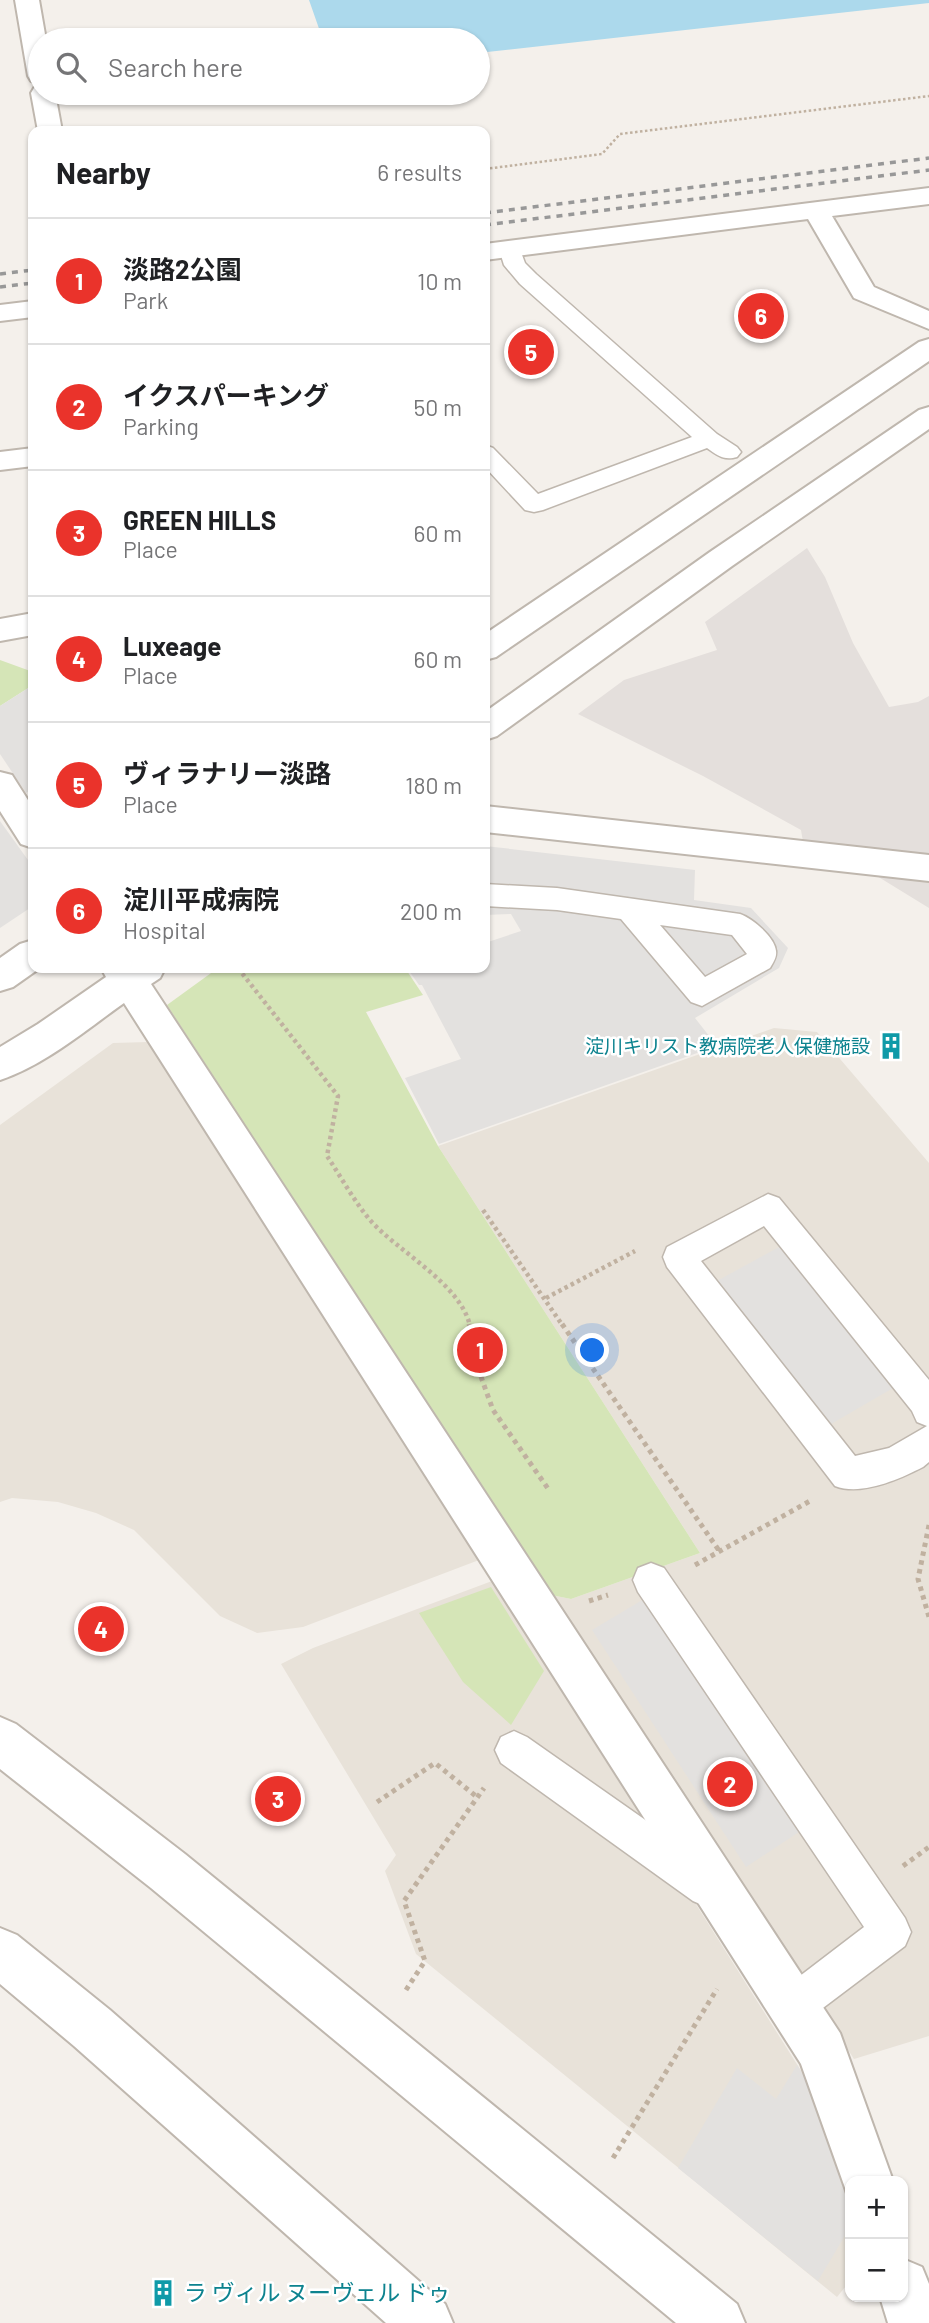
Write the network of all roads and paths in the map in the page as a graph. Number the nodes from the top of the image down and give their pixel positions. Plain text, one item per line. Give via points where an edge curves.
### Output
1 (27, 0) edge
2 (32, 28) edge
3 (929, 96) edge
4 (45, 105) edge
5 (49, 126) edge
6 (490, 168) edge
7 (929, 196) edge
8 (816, 211) junction
9 (497, 251) edge
10 (28, 310) edge
11 (0, 313) edge
12 (929, 321) edge
13 (929, 348) edge
14 (929, 416) edge
15 (28, 458) edge
16 (490, 458) edge
17 (0, 461) edge
18 (759, 471) junction
19 (28, 625) edge
20 (0, 630) edge
21 (490, 646) edge
22 (490, 723) edge
23 (0, 784) edge
24 (490, 820) edge
25 (28, 827) edge
26 (929, 868) edge
27 (490, 895) edge
28 (629, 909) dead end
29 (28, 957) edge
30 (131, 973) edge
31 (132, 973) edge
32 (242, 973) edge
33 (0, 977) edge
34 (0, 1065) edge
35 (483, 1210) dead end
36 (680, 1257) junction
37 (546, 1298) junction
38 (929, 1411) edge
39 (929, 1441) edge
40 (847, 1474) junction
41 (549, 1490) dead end
42 (929, 1525) edge
43 (720, 1552) junction
44 (652, 1580) junction
45 (929, 1617) edge
46 (542, 1618) junction
47 (0, 1740) edge
48 (514, 1750) joint
49 (477, 1797) junction
50 (377, 1802) dead end
51 (725, 1900) junction
52 (749, 1937) junction
53 (0, 1952) edge
54 (406, 1990) dead end
55 (793, 2006) junction
56 (613, 2158) dead end
57 (865, 2176) edge
58 (908, 2301) edge
59 (404, 2315) edge
60 (718, 2323) edge
61 (915, 2323) edge

1 - 2 street
3 - 6 path via 620,134 601,154
4 - 5 street
7 - 8 street
8 - 9 street
8 - 12 street via 864,292
9 - 18 lane
10 - 11 street
13 - 18 street
14 - 18 street
15 - 17 street
16 - 18 lane via 534,505
18 - 21 street
18 - 22 street
19 - 20 street
23 - 25 street
24 - 26 street
27 - 28 lane
29 - 33 street
30 - 34 street via 51,1035
31 - 46 street via 148,1008
32 - 41 path via 338,1096 327,1156 370,1220 452,1294 468,1317 493,1409
35 - 37 path
36 - 37 path via 643,1247
36 - 38 lane via 768,1208
36 - 40 lane
37 - 43 path
39 - 40 lane via 914,1455 885,1467
40 - 43 path via 843,1482
42 - 45 path via 918,1579
43 - 44 path
44 - 46 path
44 - 55 lane via 891,1931
46 - 51 street
47 - 60 street via 179,1880
48 - 49 path
48 - 51 lane
49 - 50 path via 435,1763
49 - 54 path via 404,1901 425,1961
51 - 52 street
52 - 55 street
52 - 56 path
53 - 59 street via 92,2028
55 - 57 street via 822,2051
58 - 61 street

